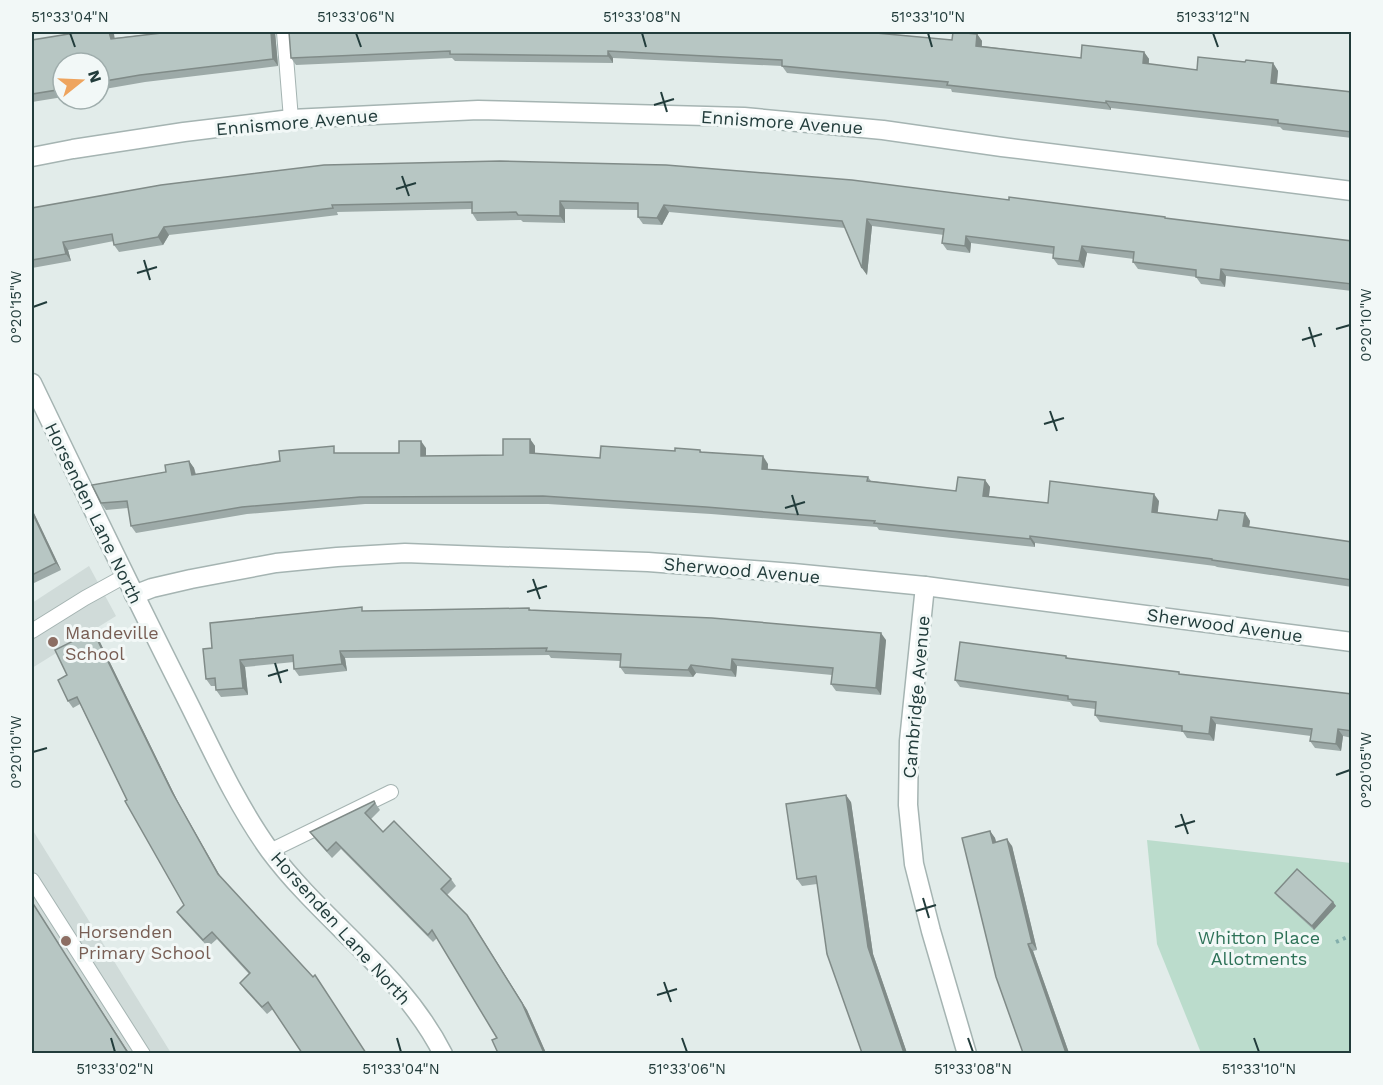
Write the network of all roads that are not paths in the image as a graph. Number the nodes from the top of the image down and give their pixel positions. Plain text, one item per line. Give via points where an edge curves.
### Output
1 (285, 32) edge
2 (291, 119) junction
3 (32, 157) edge
4 (1352, 191) edge
5 (32, 383) edge
6 (125, 576) junction
7 (925, 586) junction
8 (134, 595) junction
9 (32, 631) edge
10 (1352, 642) edge
11 (391, 792) dead end
12 (270, 850) junction
13 (32, 880) edge
14 (143, 1053) edge
15 (443, 1053) edge
16 (967, 1053) edge

1 - 2 lane
2 - 3 street, Ennismore Avenue
2 - 4 street, Ennismore Avenue via 478,110 744,117 883,130
5 - 6 street, Horsenden Lane North
6 - 8 street, Horsenden Lane North
6 - 9 lane
7 - 8 street, Sherwood Avenue via 648,562 405,553 276,563 191,579
7 - 10 street, Sherwood Avenue
7 - 16 street, Cambridge Avenue via 909,741 908,805 914,864
8 - 12 street, Horsenden Lane North via 237,799
11 - 12 lane
12 - 15 street, Horsenden Lane North via 403,994
13 - 14 lane

